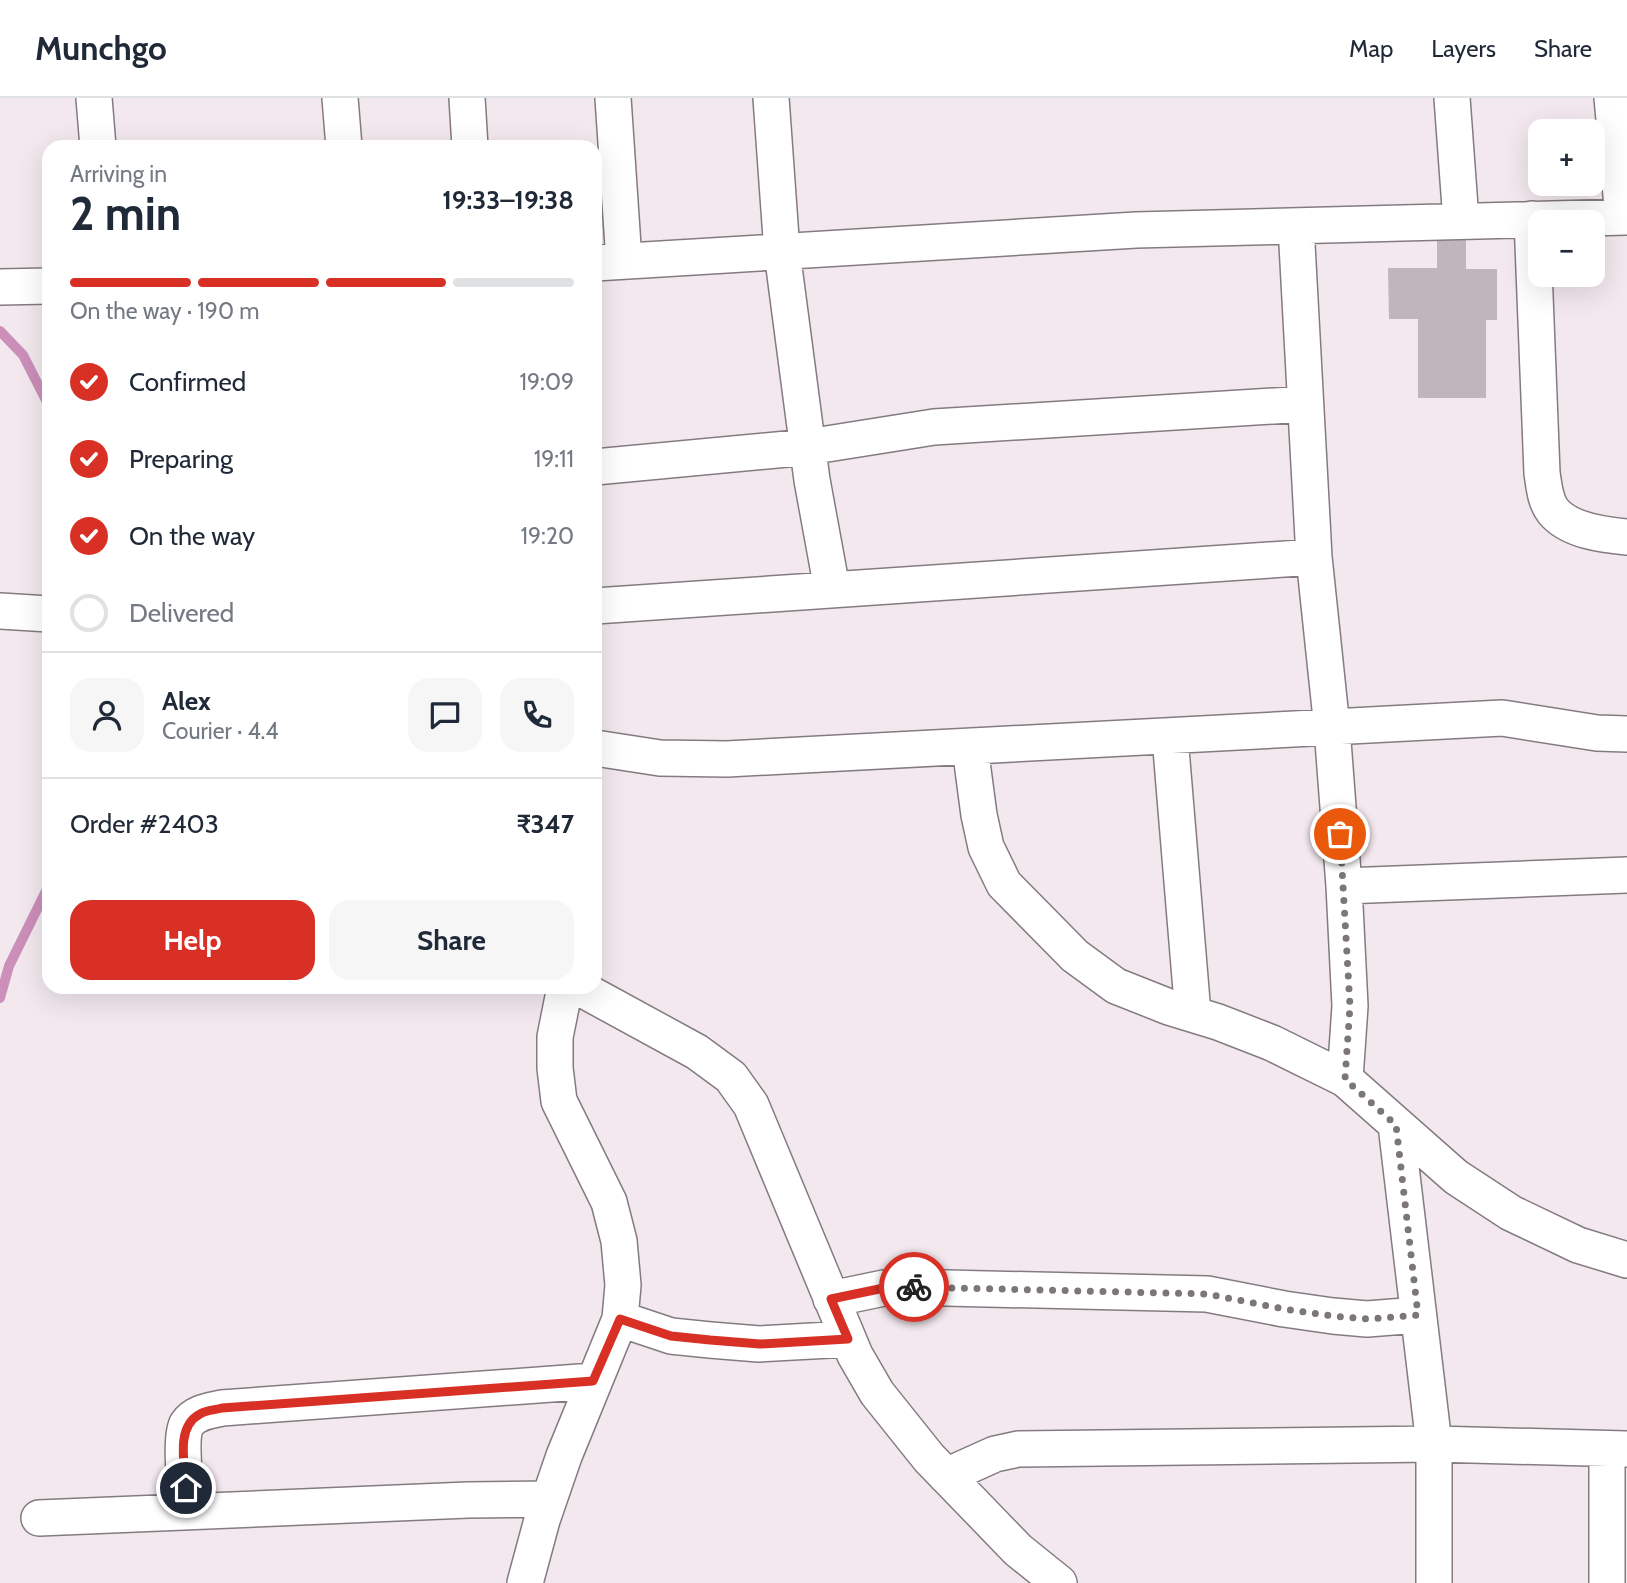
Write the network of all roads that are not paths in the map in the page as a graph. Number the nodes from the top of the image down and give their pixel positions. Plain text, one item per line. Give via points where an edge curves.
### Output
1 (94, 98) edge
2 (340, 98) edge
3 (467, 98) edge
4 (613, 98) edge
5 (771, 98) edge
6 (1452, 98) edge
7 (1612, 98) edge
8 (97, 140) edge
9 (343, 140) edge
10 (470, 140) edge
11 (1605, 217) edge
12 (1625, 217) edge
13 (1528, 219) edge
14 (1461, 221) junction
15 (1296, 226) junction
16 (782, 252) junction
17 (609, 262) edge
18 (42, 286) edge
19 (0, 287) edge
20 (1535, 287) edge
21 (1306, 404) junction
22 (808, 447) junction
23 (602, 466) edge
24 (1627, 537) edge
25 (1314, 557) junction
26 (832, 589) junction
27 (602, 605) edge
28 (0, 611) edge
29 (42, 614) edge
30 (1332, 728) junction
31 (1627, 734) edge
32 (1170, 737) junction
33 (970, 747) junction
34 (602, 749) edge
35 (1627, 874) edge
36 (1344, 886) junction
37 (564, 994) edge
38 (591, 994) edge
39 (1193, 1014) junction
40 (1345, 1079) junction
41 (1396, 1125) junction
42 (1627, 1260) edge
43 (831, 1299) junction
44 (1418, 1315) junction
45 (620, 1319) junction
46 (848, 1339) junction
47 (593, 1381) junction
48 (1434, 1444) junction
49 (1617, 1449) edge
50 (946, 1476) junction
51 (549, 1499) junction
52 (187, 1512) junction
53 (39, 1518) dead end
54 (525, 1583) edge
55 (1059, 1583) edge
56 (1434, 1583) edge
57 (1607, 1583) edge

1 - 8 street
2 - 9 street
3 - 10 street
4 - 17 street
5 - 16 street
6 - 14 street
7 - 12 street
11 - 12 street
13 - 14 street
14 - 15 street
15 - 16 street via 1136,230
15 - 21 street
16 - 17 street
16 - 22 street
18 - 19 street
20 - 24 street via 1546,498 1553,512 1571,525
21 - 22 street via 934,427
21 - 25 street
22 - 23 street
22 - 26 street
25 - 26 street
25 - 30 street
26 - 27 street
28 - 29 street
30 - 31 street via 1502,719
30 - 32 street
30 - 36 street
32 - 33 street
32 - 39 street
33 - 34 street via 727,759 660,758
33 - 39 street via 986,847 1004,884 1075,956 1116,986
35 - 36 street
36 - 40 street via 1350,1006
37 - 45 street via 555,1037 559,1101 609,1202 619,1241
38 - 43 street via 697,1052 731,1077 751,1105
39 - 40 street via 1272,1043
40 - 41 street
41 - 42 street via 1456,1177 1511,1213 1578,1245
41 - 44 street
43 - 44 street via 904,1287 1207,1294 1333,1316
43 - 46 street
44 - 48 street
45 - 46 street via 671,1336 710,1340 760,1344
45 - 47 street
46 - 50 street via 877,1394
47 - 51 street
47 - 52 street via 200,1413 187,1424 183,1440
48 - 49 street
48 - 50 street via 1018,1449
48 - 56 street
49 - 57 street
50 - 55 street via 1018,1550
51 - 52 street
51 - 54 street
52 - 53 street

